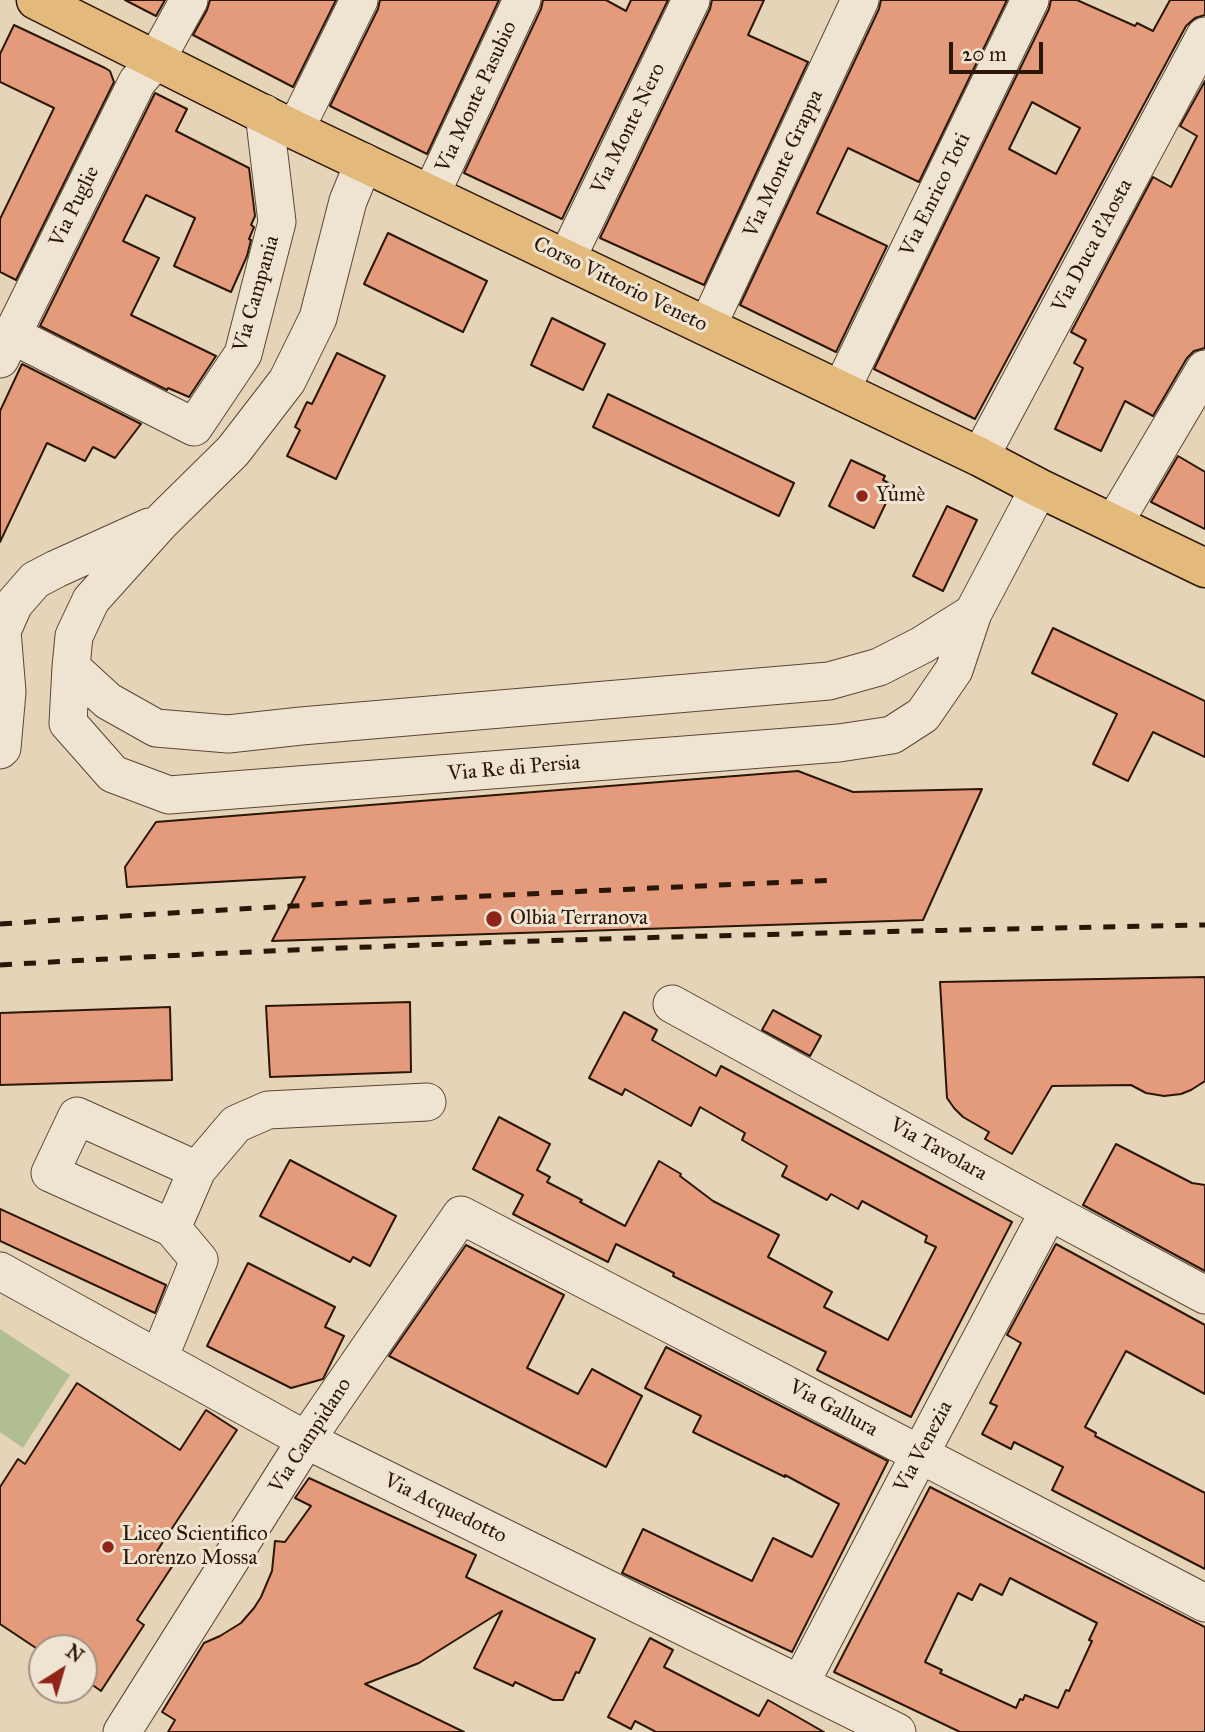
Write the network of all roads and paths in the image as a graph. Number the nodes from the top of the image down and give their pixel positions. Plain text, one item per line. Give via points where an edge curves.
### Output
1 (36, 0) edge
2 (189, 0) edge
3 (359, 0) edge
4 (522, 0) edge
5 (691, 0) edge
6 (860, 0) edge
7 (1030, 0) edge
8 (1205, 36) edge
9 (156, 60) junction
10 (279, 121) junction
11 (364, 162) junction
12 (431, 194) junction
13 (566, 258) junction
14 (707, 327) junction
15 (6, 347) edge
16 (1205, 369) edge
17 (841, 390) junction
18 (980, 457) junction
19 (1039, 488) junction
20 (162, 521) junction
21 (1114, 523) junction
22 (1205, 568) edge
23 (56, 569) junction
24 (91, 600) junction
25 (973, 613) junction
26 (71, 667) junction
27 (0, 750) edge
28 (672, 1004) dead end
29 (427, 1102) dead end
30 (197, 1170) junction
31 (1049, 1212) junction
32 (461, 1215) joint
33 (172, 1228) junction
34 (0, 1271) edge
35 (1205, 1295) edge
36 (159, 1358) junction
37 (306, 1440) junction
38 (920, 1454) junction
39 (1205, 1603) edge
40 (800, 1684) junction
41 (122, 1732) edge
42 (897, 1732) edge

1 - 9 main road, Corso Vittorio Veneto
2 - 9 street, Via Puglie
3 - 10 street
4 - 12 street, Via Monte Pasubio
5 - 13 street, Via Monte Nero
6 - 14 street, Via Monte Grappa
7 - 17 street, Via Enrico Toti
8 - 18 street, Via Duca d'Aosta
9 - 10 main road, Corso Vittorio Veneto
9 - 15 street, Via Puglie via 137,82
10 - 11 main road, Corso Vittorio Veneto
10 - 15 street, Via Campania via 277,222 243,354 194,427
11 - 12 main road, Corso Vittorio Veneto
11 - 20 street, Via Re di Persia via 348,201 318,318 287,381 233,451
12 - 13 main road, Corso Vittorio Veneto
13 - 14 main road, Corso Vittorio Veneto
14 - 17 main road, Corso Vittorio Veneto
16 - 21 street
17 - 18 main road, Corso Vittorio Veneto
18 - 19 main road, Corso Vittorio Veneto
19 - 21 main road, Corso Vittorio Veneto
19 - 25 street, Via Re di Persia
20 - 23 street
20 - 24 street, Via Re di Persia
21 - 22 main road, Corso Vittorio Veneto
23 - 24 street via 85,580
23 - 27 street via 35,580 14,604 2,631 7,692
24 - 26 street, Via Re di Persia via 74,636
25 - 26 street via 879,667 830,681 228,734 156,728 108,701
25 - 26 street, Via Re di Persia via 954,670 923,715 892,735 839,743 169,795 113,774 68,723
28 - 31 street, Via Tavolara
29 - 30 street via 268,1110 236,1124
30 - 33 street
30 - 33 street via 76,1116 50,1173
31 - 35 street, Via Tavolara
31 - 38 street, Via Venezia
32 - 37 street, Via Campidano
32 - 38 street, Via Gallura
33 - 36 street via 199,1260
34 - 36 street, Via Acquedotto
36 - 37 street, Via Acquedotto
37 - 40 street, Via Acquedotto
37 - 41 street, Via Campidano
38 - 39 street, Via Gallura
38 - 40 street, Via Venezia
40 - 42 street, Via Acquedotto

